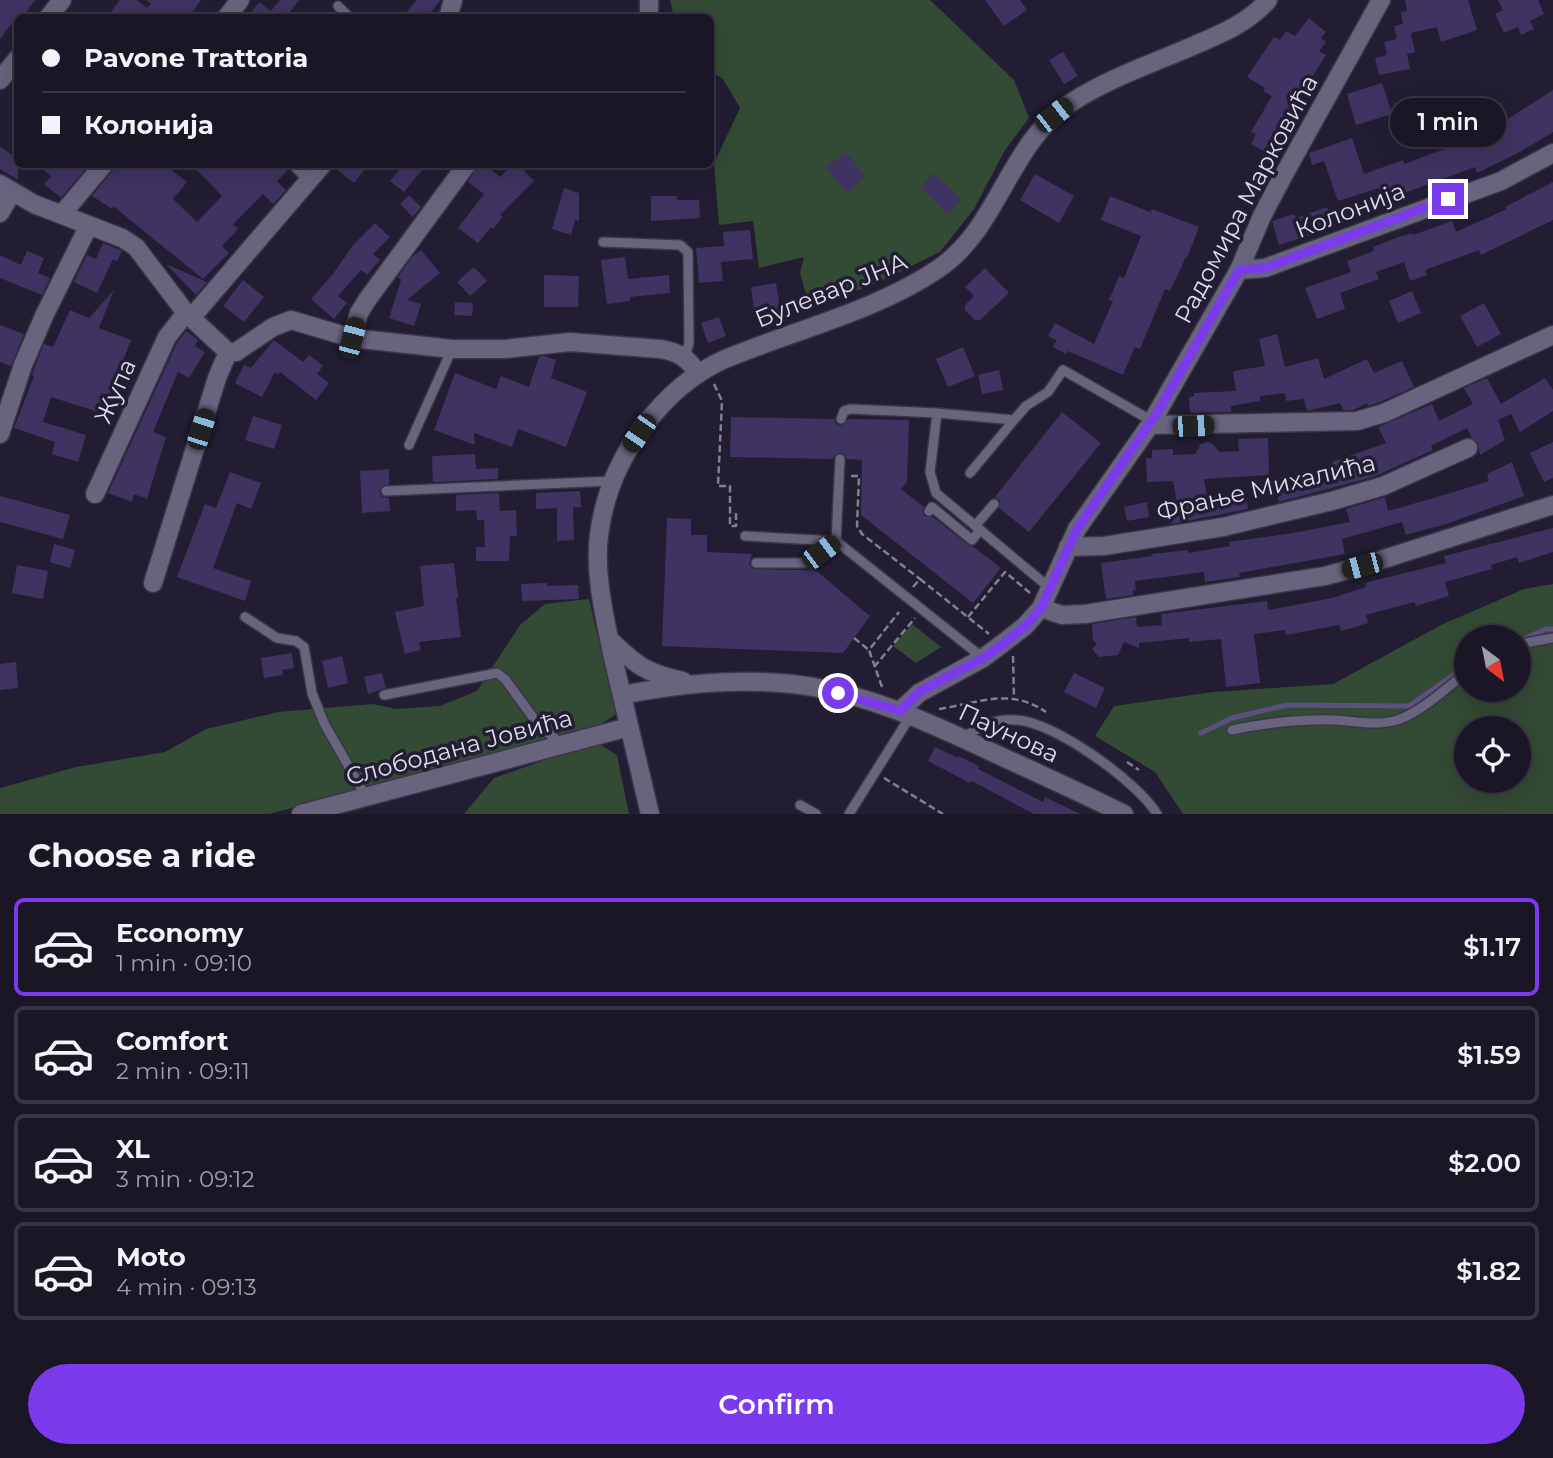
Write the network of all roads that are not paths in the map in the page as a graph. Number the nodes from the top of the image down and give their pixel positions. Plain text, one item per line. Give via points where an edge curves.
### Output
1 (62, 0) edge
2 (240, 0) edge
3 (1268, 0) edge
4 (1381, 0) edge
5 (338, 6) dead end
6 (51, 14) edge
7 (229, 14) edge
8 (346, 14) edge
9 (14, 63) edge
10 (0, 80) edge
11 (1553, 153) edge
12 (101, 168) edge
13 (296, 168) edge
14 (320, 168) edge
15 (464, 168) edge
16 (309, 181) junction
17 (6, 188) edge
18 (0, 213) edge
19 (62, 215) junction
20 (89, 225) junction
21 (603, 242) dead end
22 (1239, 270) junction
23 (188, 316) junction
24 (1553, 335) edge
25 (352, 338) junction
26 (452, 349) junction
27 (228, 352) junction
28 (685, 357) junction
29 (706, 378) junction
30 (937, 413) junction
31 (841, 419) dead end
32 (1014, 420) junction
33 (1151, 423) junction
34 (0, 433) edge
35 (409, 444) dead end
36 (1468, 448) dead end
37 (840, 459) dead end
38 (970, 473) dead end
39 (612, 481) junction
40 (386, 491) dead end
41 (95, 494) dead end
42 (994, 504) dead end
43 (1553, 506) edge
44 (929, 511) dead end
45 (978, 528) junction
46 (745, 536) dead end
47 (836, 541) junction
48 (1068, 547) junction
49 (757, 563) dead end
50 (153, 583) dead end
51 (1045, 600) junction
52 (245, 617) dead end
53 (1553, 638) edge
54 (609, 639) junction
55 (1531, 642) edge
56 (983, 658) junction
57 (693, 683) junction
58 (1454, 683) edge
59 (384, 695) dead end
60 (622, 695) junction
61 (905, 713) junction
62 (629, 727) junction
63 (1232, 730) dead end
64 (963, 738) junction
65 (563, 745) junction
66 (366, 797) junction
67 (800, 805) dead end
68 (309, 813) edge
69 (650, 814) edge
70 (816, 814) edge
71 (849, 814) edge
72 (1124, 814) edge
73 (1157, 814) edge

1 - 6 street
2 - 7 street
3 - 29 street, Булевар ЈНА via 1238,25 1104,85 1054,115 1029,143 969,242 924,278 875,302 724,360
4 - 22 street, Радомира Марковића via 1287,168
5 - 8 lane
9 - 10 street
11 - 22 street, Колонија via 1502,181 1265,268
12 - 19 street
13 - 16 lane
14 - 16 street, Жупа
15 - 25 street via 359,313
16 - 23 street, Жупа
17 - 18 street
17 - 19 street
19 - 20 street
20 - 23 street via 140,251
20 - 34 street via 23,365
21 - 28 lane via 680,244 688,252 689,343
22 - 33 street, Радомира Марковића
23 - 27 street
23 - 41 street, Жупа via 177,323 163,347
24 - 33 street via 1357,421
25 - 26 street
25 - 27 street via 290,320 240,350
26 - 28 street via 570,342 660,349
26 - 35 lane
27 - 50 street
28 - 29 street
29 - 39 street, Булевар ЈНА via 672,392 627,451
30 - 31 lane via 850,409
30 - 32 lane
30 - 45 lane via 930,472 933,488
32 - 33 lane via 1048,392 1060,368
32 - 38 lane
33 - 48 street, Радомира Марковића
36 - 48 street, Фрање Михалића via 1383,486 1332,501 1223,527 1104,546
37 - 47 lane
39 - 40 lane
39 - 54 street, Булевар ЈНА via 598,538
42 - 45 lane
43 - 51 street via 1325,576 1085,614 1062,615
44 - 45 lane via 932,507 972,540
45 - 51 lane
46 - 47 lane
47 - 49 lane via 805,563
47 - 56 lane
48 - 51 street, Радомира Марковића
51 - 56 street, Радомира Марковића
52 - 66 lane via 277,638 304,647 312,694
53 - 55 lane
54 - 57 street via 646,671
54 - 60 street, Булевар ЈНА
56 - 61 street, Радомира Марковића via 919,692
57 - 60 street, Паунова
57 - 61 street, Паунова via 793,684
58 - 63 lane via 1427,704 1385,723 1271,722
59 - 65 lane via 497,673 537,723
60 - 62 street, Булевар ЈНА
61 - 64 street, Паунова
61 - 71 lane
62 - 65 street, Слободана Јовића
62 - 69 street, Булевар ЈНА
64 - 72 street, Паунова
64 - 73 lane via 980,725 999,720 1039,726 1087,751 1126,780
65 - 66 street, Слободана Јовића
66 - 68 street, Слободана Јовића
67 - 70 lane

